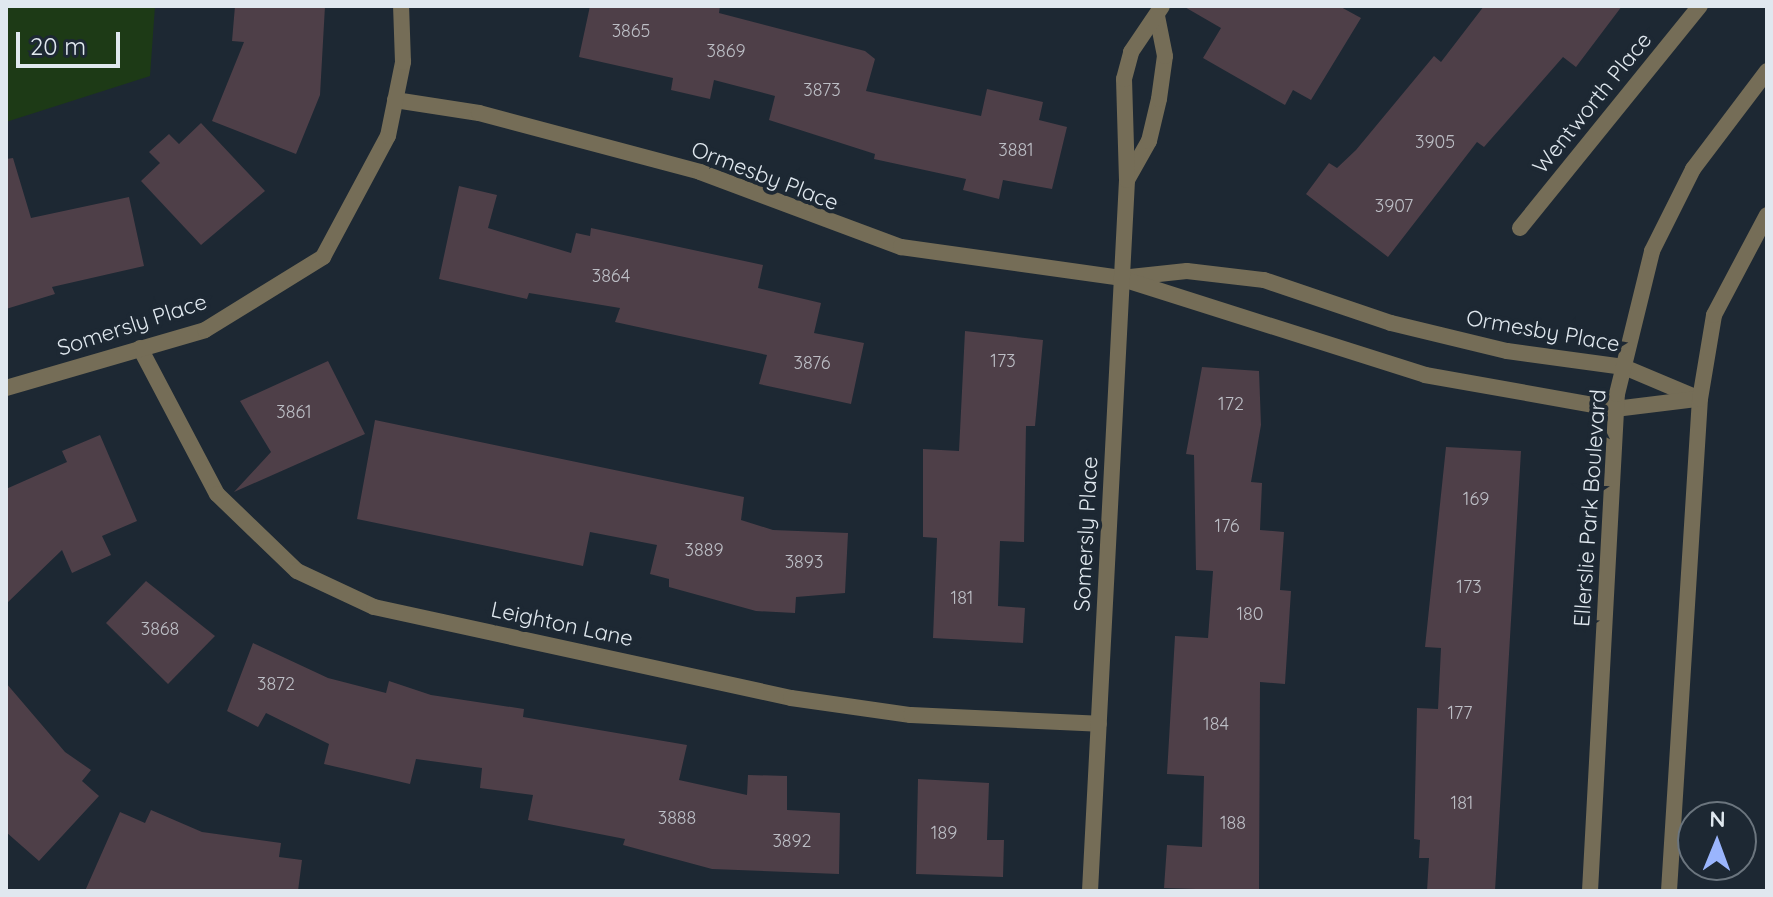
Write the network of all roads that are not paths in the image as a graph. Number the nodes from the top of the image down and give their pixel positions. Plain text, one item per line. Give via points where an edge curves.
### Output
1 (401, 6) edge
2 (1700, 6) edge
3 (1159, 11) edge
4 (1767, 71) edge
5 (395, 100) junction
6 (1127, 180) junction
7 (1767, 215) edge
8 (1520, 228) dead end
9 (1121, 278) junction
10 (140, 348) junction
11 (1624, 367) junction
12 (6, 388) edge
13 (1700, 399) junction
14 (1615, 409) junction
15 (1099, 724) junction
16 (1090, 891) edge
17 (1590, 891) edge
18 (1669, 891) edge

1 - 5 street, Somersly Place
2 - 8 street, Wentworth Place
3 - 6 street, Somersly Place via 1165,56 1159,99 1149,141
3 - 6 street, Somersly Place via 1131,52 1124,79
4 - 11 street, Ellerslie Park Boulevard via 1693,169 1652,251
5 - 9 street, Ormesby Place via 479,113 700,172 901,247
5 - 10 street, Somersly Place via 367,183 323,257 205,330
6 - 9 street, Somersly Place
7 - 13 street via 1714,315
9 - 11 street, Ormesby Place via 1187,271 1264,280 1391,323 1507,351
9 - 14 street, Ormesby Place via 1425,375
9 - 15 street, Somersly Place
10 - 12 street, Somersly Place
10 - 15 street, Leighton Lane via 217,494 297,571 374,607 791,698 911,715
11 - 13 street, Ormesby Place
11 - 14 street, Ellerslie Park Boulevard
13 - 14 street, Ormesby Place
13 - 18 street
14 - 17 street, Ellerslie Park Boulevard
15 - 16 street, Somersly Place

